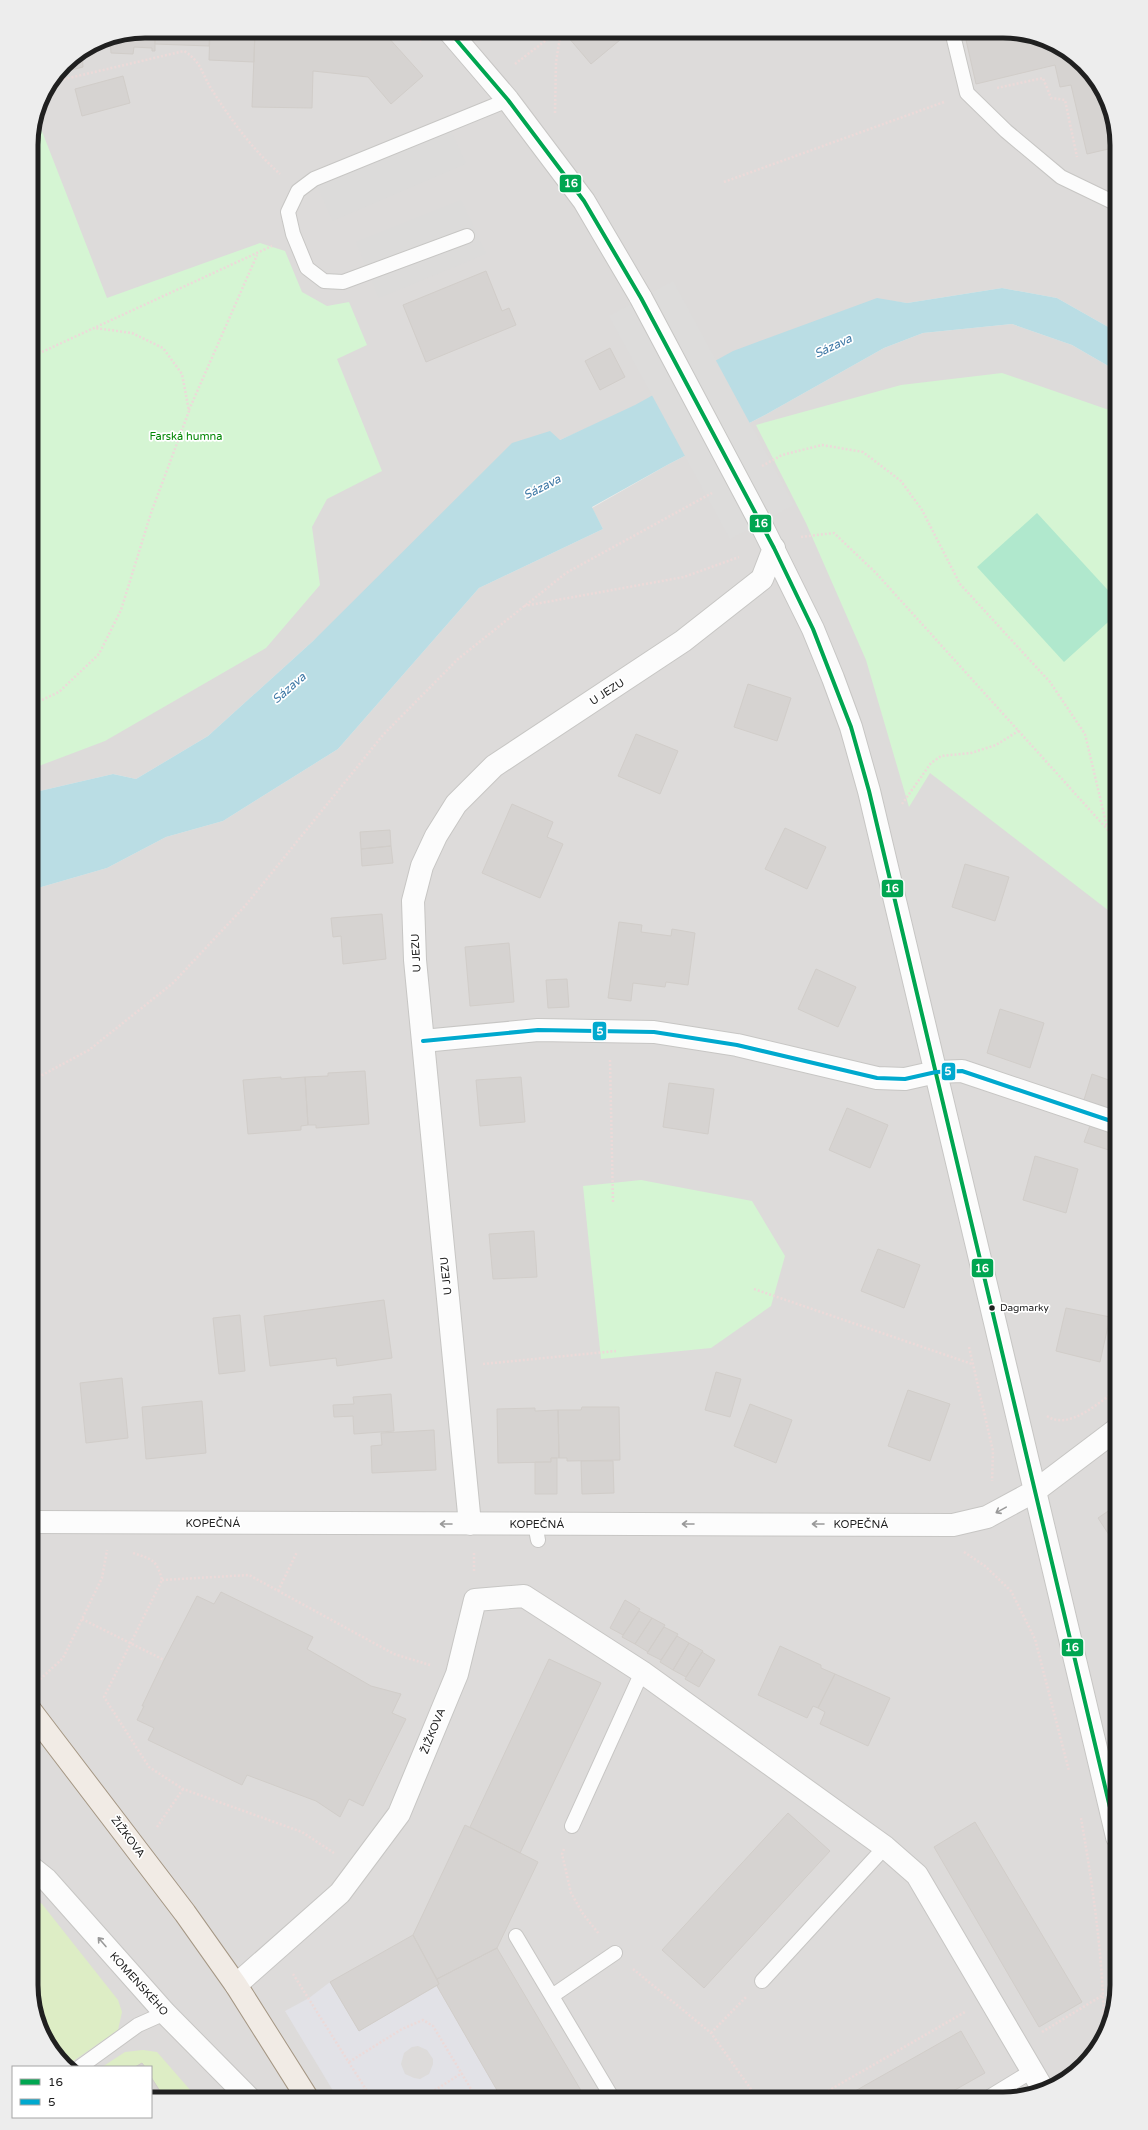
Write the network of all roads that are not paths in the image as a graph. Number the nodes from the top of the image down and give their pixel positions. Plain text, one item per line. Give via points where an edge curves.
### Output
1 (455, 38) edge
2 (954, 38) edge
3 (508, 100) junction
4 (1110, 201) edge
5 (467, 236) dead end
6 (774, 548) junction
7 (423, 1041) junction
8 (936, 1072) junction
9 (1110, 1121) edge
10 (1110, 1434) edge
11 (1035, 1491) junction
12 (38, 1522) edge
13 (470, 1524) junction
14 (642, 1672) junction
15 (38, 1720) edge
16 (1110, 1803) edge
17 (572, 1826) road end
18 (885, 1846) junction
19 (38, 1873) edge
20 (516, 1936) dead end
21 (616, 1953) road end
22 (762, 1981) road end
23 (236, 1985) junction
24 (552, 1996) junction
25 (165, 2013) junction
26 (81, 2066) edge
27 (1032, 2071) junction
28 (1040, 2085) edge
29 (243, 2092) edge
30 (304, 2092) edge
31 (610, 2092) edge
32 (998, 2092) edge

1 - 3 street
2 - 4 lane via 967,94 1061,177
3 - 5 lane via 314,179 298,191 288,212 293,234 307,268 324,281 344,282
3 - 6 street, bridge via 584,201 641,298
6 - 7 street, U JEZU via 762,579 684,641 494,766 456,804 436,836 422,866 413,901 415,960
6 - 8 street via 812,628 851,727 869,791
7 - 8 street via 538,1030 654,1032 737,1045 877,1078 905,1079
7 - 13 street, U JEZU
8 - 9 street via 962,1071
8 - 11 street
10 - 11 street, KOPEČNÁ
11 -> 13 street, KOPEČNÁ via 987,1517 968,1523 953,1524 537,1532
11 - 16 street
13 -> 12 street, KOPEČNÁ
14 - 17 lane
14 - 18 street
14 - 23 street, ŽIŽKOVA via 524,1596 475,1600 457,1674 399,1814 340,1893
15 - 23 main road, ŽIŽKOVA via 186,1913
18 - 22 lane
18 - 27 street via 917,1875
25 -> 19 street, KOMENSKÉHO
20 - 24 lane
21 - 24 lane
23 - 30 main road, ŽIŽKOVA
24 - 31 lane
25 - 26 lane via 138,2025
25 - 29 street, KOMENSKÉHO
27 - 28 street
27 - 32 lane

